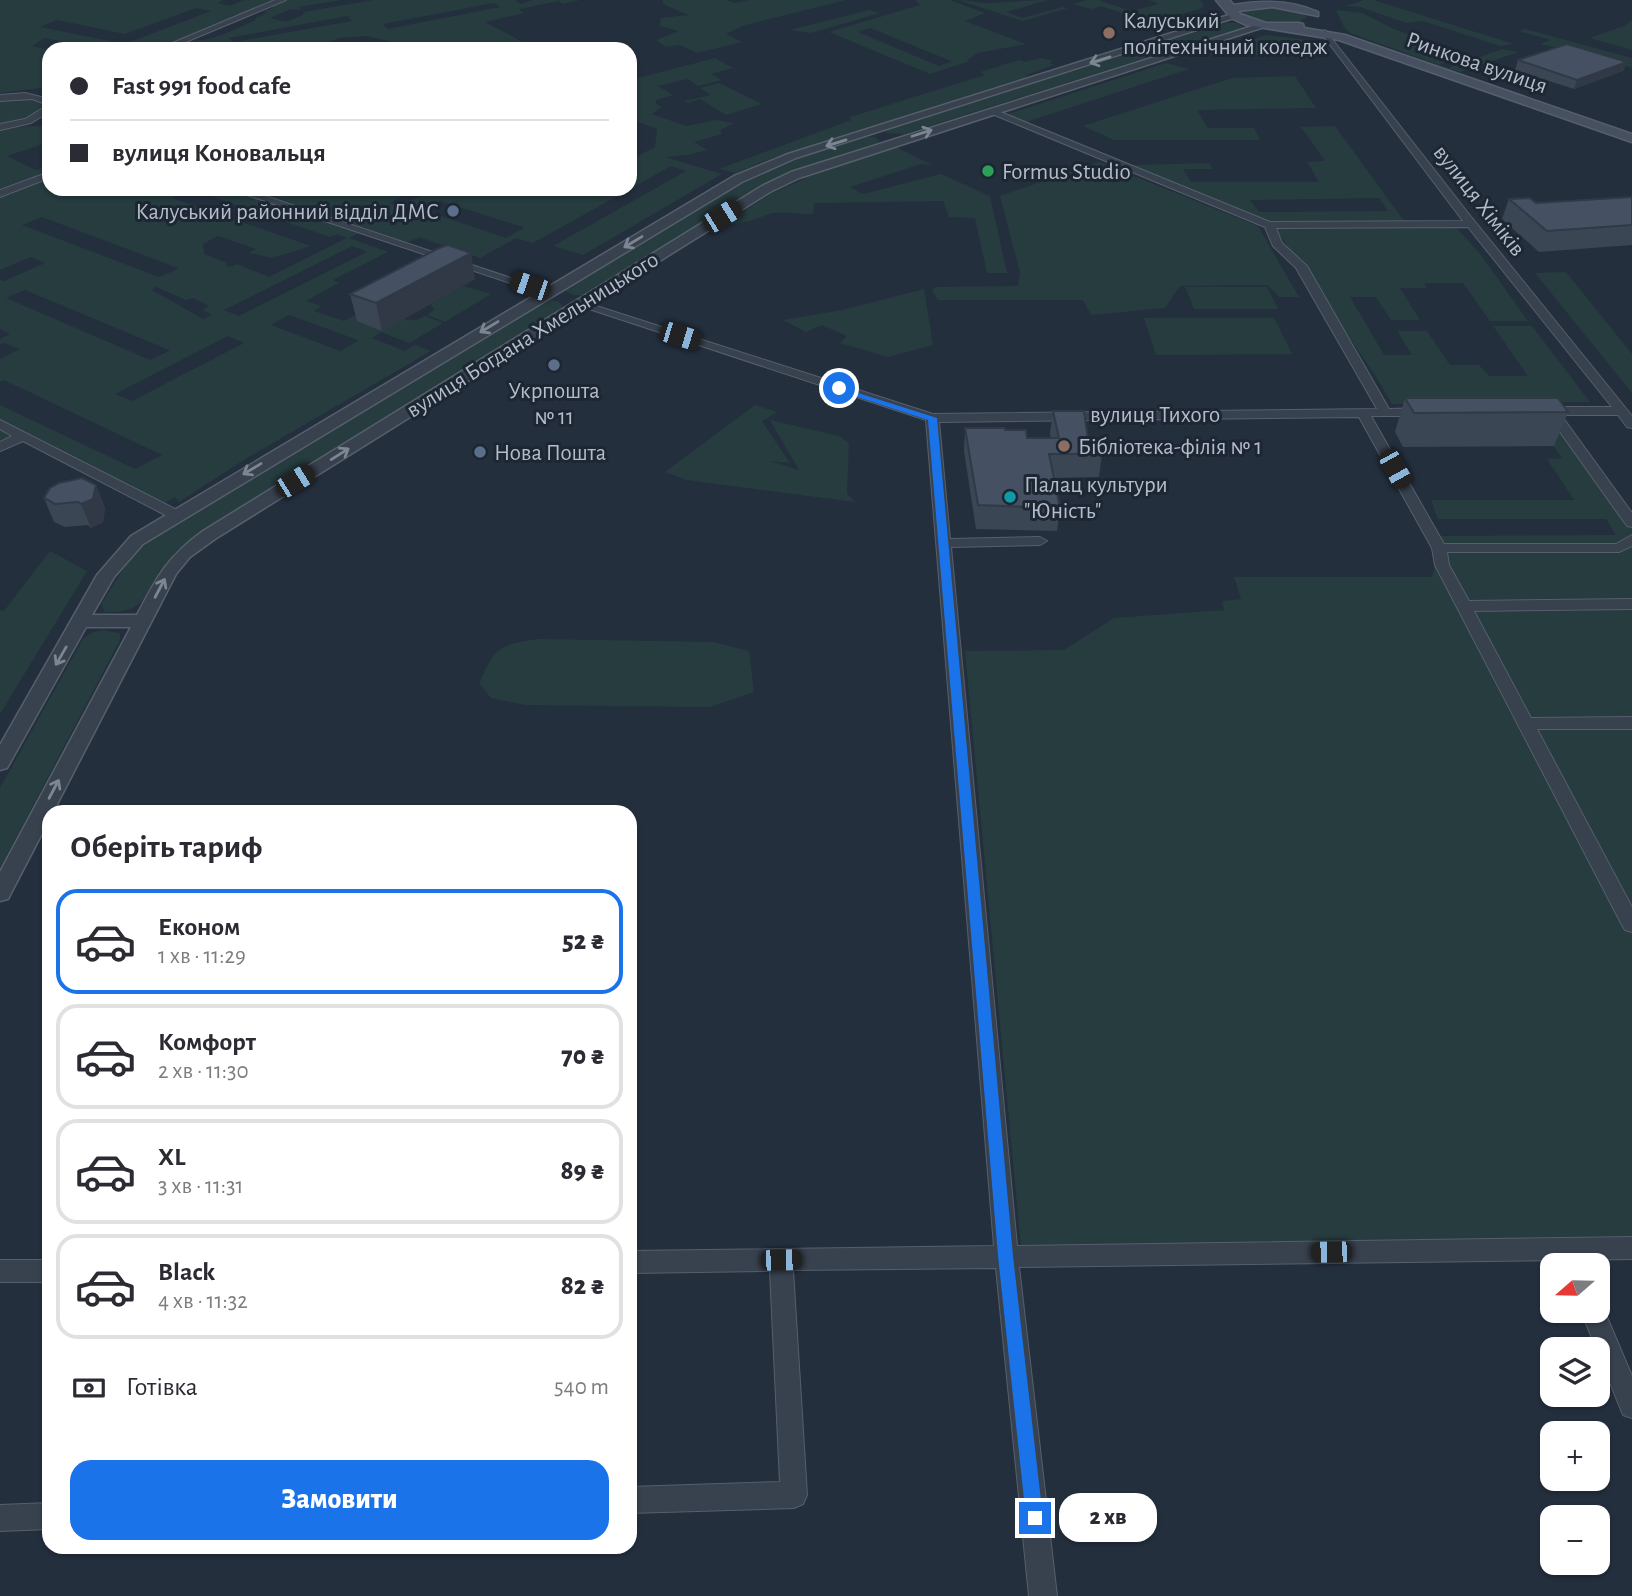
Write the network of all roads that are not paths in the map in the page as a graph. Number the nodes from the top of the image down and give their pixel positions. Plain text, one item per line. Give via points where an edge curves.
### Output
1 (282, 0) edge
2 (1222, 0) edge
3 (1258, 0) edge
4 (1296, 0) edge
5 (1315, 0) edge
6 (1266, 1) edge
7 (1233, 12) junction
8 (1315, 16) junction
9 (1262, 26) junction
10 (1283, 27) junction
11 (1325, 33) junction
12 (179, 42) edge
13 (42, 92) edge
14 (18, 96) junction
15 (4, 97) edge
16 (42, 100) edge
17 (990, 111) junction
18 (42, 112) edge
19 (0, 127) edge
20 (36, 127) dead end
21 (874, 131) junction
22 (1632, 138) edge
23 (896, 141) junction
24 (42, 178) edge
25 (0, 194) edge
26 (255, 196) edge
27 (1471, 224) junction
28 (1269, 225) junction
29 (547, 292) junction
30 (580, 304) junction
31 (1622, 411) junction
32 (1385, 412) junction
33 (1441, 412) edge
34 (1363, 413) junction
35 (932, 418) junction
36 (1632, 424) edge
37 (0, 425) edge
38 (22, 436) junction
39 (0, 447) edge
40 (176, 515) junction
41 (1632, 523) edge
42 (1632, 539) edge
43 (1041, 541) dead end
44 (942, 543) junction
45 (1439, 548) junction
46 (1632, 604) edge
47 (1464, 606) junction
48 (80, 621) junction
49 (143, 621) junction
50 (1632, 723) edge
51 (1526, 724) junction
52 (0, 763) edge
53 (46, 805) edge
54 (42, 813) edge
55 (0, 893) edge
56 (1632, 925) edge
57 (1632, 1248) edge
58 (1599, 1253) edge
59 (1006, 1256) junction
60 (1540, 1257) edge
61 (781, 1260) junction
62 (637, 1262) edge
63 (0, 1271) edge
64 (42, 1271) edge
65 (1598, 1323) edge
66 (1632, 1406) edge
67 (637, 1500) edge
68 (42, 1516) edge
69 (0, 1518) edge
70 (1043, 1596) edge

1 - 12 street
2 - 7 main road
3 - 6 main road
4 - 6 main road
5 - 8 main road
6 - 7 main road via 1239,5
6 - 8 main road via 1295,5
7 - 9 main road
7 -> 21 street, вулиця Богдана Хмельницького
8 - 10 main road via 1304,25
8 - 11 main road
9 - 10 main road
9 - 17 street, вулиця Богдана Хмельницького
10 - 11 main road
11 - 22 main road, Ринкова вулиця
11 - 27 street, вулиця Хіміків
13 - 14 street
14 - 15 street
14 - 16 street
23 -> 17 street, вулиця Богдана Хмельницького
17 - 28 street
18 - 19 street via 28,121
19 - 20 street
21 - 23 street
21 -> 29 street, вулиця Богдана Хмельницького via 792,156 738,179
23 - 30 street, вулиця Богдана Хмельницького via 795,174
24 - 25 street
26 - 29 street
27 - 28 street
27 - 31 street, вулиця Хіміків
28 - 32 street via 1277,244 1301,266
29 - 30 street
29 -> 40 street, вулиця Богдана Хмельницького
30 - 35 street, вулиця Тихого
49 -> 30 street, вулиця Богдана Хмельницького via 184,553
31 - 36 street, вулиця Хіміків
31 - 41 street via 1545,411
32 - 33 street, вулиця Тихого
32 - 34 street, вулиця Тихого
34 - 35 street, вулиця Тихого
34 - 45 street
35 - 44 street
37 - 38 street
38 - 39 street
38 - 40 street
40 - 48 street, вулиця Богдана Хмельницького via 138,540 106,575
42 - 45 street via 1619,548
43 - 44 street
44 - 59 street
45 - 47 street via 1442,565
46 - 47 street
47 - 51 street
48 - 49 street
48 -> 52 street, вулиця Богдана Хмельницького
53 -> 49 street, вулиця Богдана Хмельницького
50 - 51 street
51 - 56 street
55 -> 54 street, вулиця Богдана Хмельницького
57 - 58 street
59 - 60 street
59 - 61 street
59 - 70 street
61 - 62 street
61 - 67 street via 794,1495
63 - 64 street
65 - 66 street
68 - 69 street

